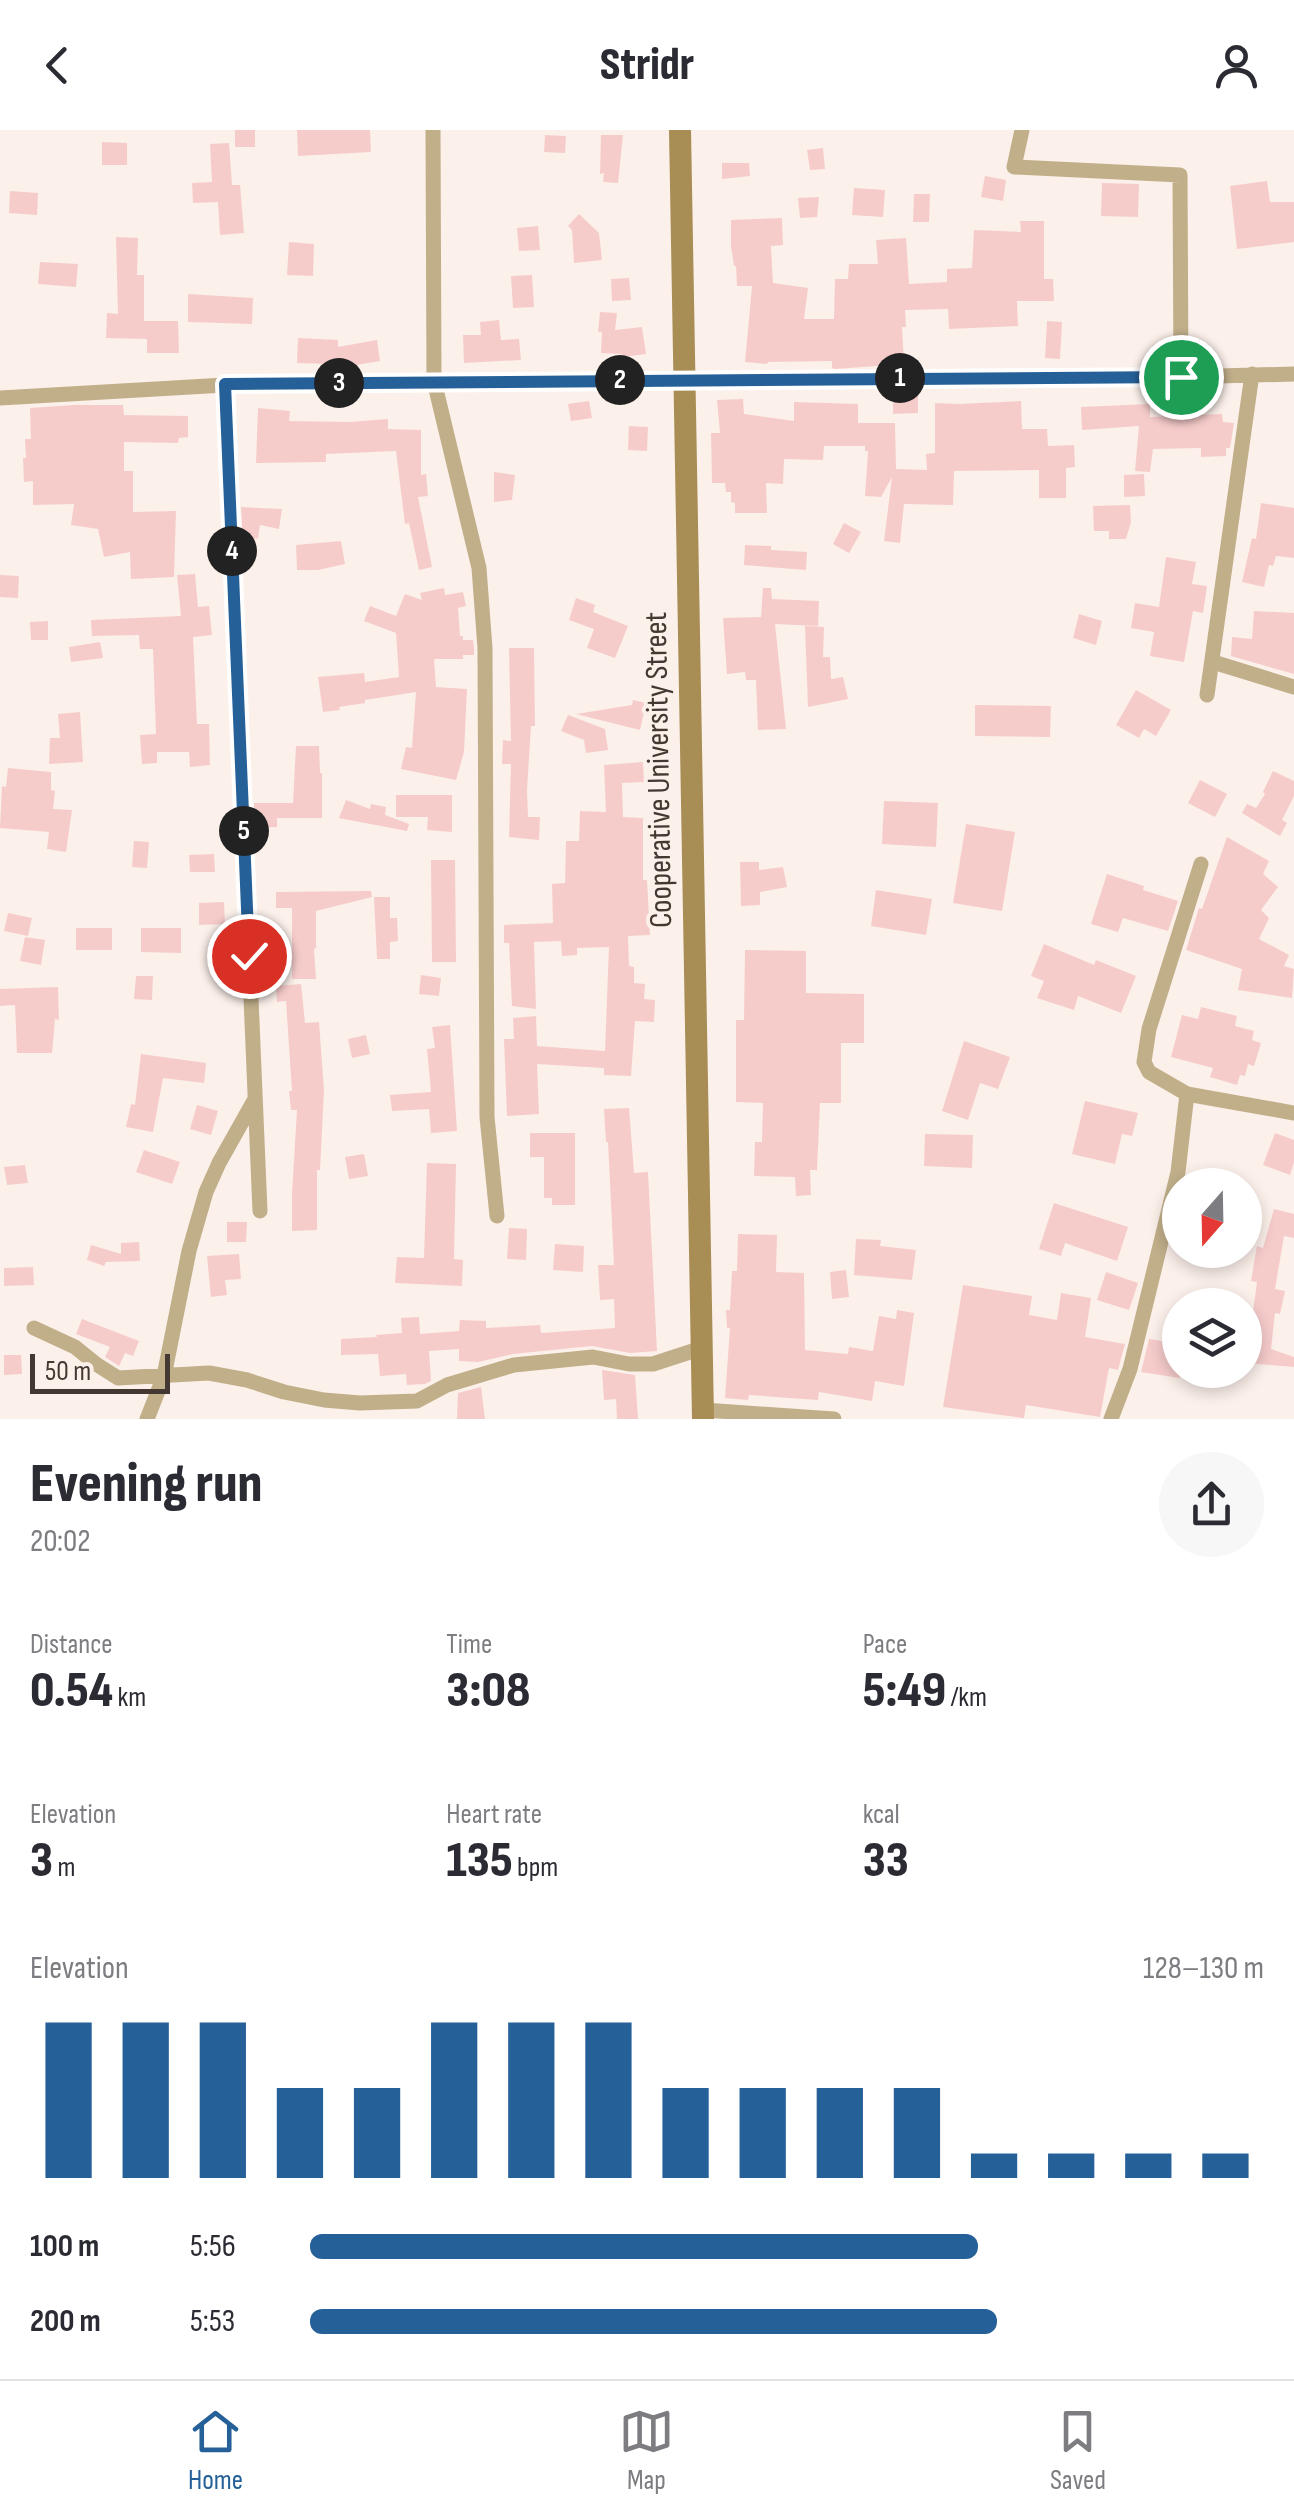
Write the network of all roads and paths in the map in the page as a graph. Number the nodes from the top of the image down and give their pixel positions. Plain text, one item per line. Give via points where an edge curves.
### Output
1 (433, 130) edge
2 (680, 130) edge
3 (1022, 130) edge
4 (1252, 374) junction
5 (1294, 374) edge
6 (1181, 377) junction
7 (684, 379) junction
8 (434, 382) junction
9 (225, 384) junction
10 (0, 398) edge
11 (1213, 662) junction
12 (1294, 687) edge
13 (1207, 695) dead end
14 (1201, 864) dead end
15 (1187, 1094) junction
16 (255, 1099) junction
17 (1294, 1113) edge
18 (260, 1211) dead end
19 (497, 1216) dead end
20 (34, 1328) dead end
21 (702, 1348) junction
22 (164, 1376) junction
23 (703, 1414) edge
24 (147, 1419) edge
25 (834, 1419) edge
26 (1111, 1419) edge

1 - 8 street
2 - 7 street, Cooperative University Street
3 - 6 street via 1014,167 1180,175
4 - 5 street
4 - 6 street
4 - 11 street
6 - 7 street
7 - 8 street
7 - 21 street, Cooperative University Street
8 - 9 street
8 - 19 street via 475,552 485,648 487,1117
9 - 10 street
9 - 16 street
11 - 12 street
11 - 13 street
14 - 15 street via 1144,1053 1149,1072
15 - 17 street
15 - 26 street via 1178,1172 1130,1369
16 - 18 street
16 - 22 street via 206,1192
20 - 22 street via 118,1378
21 - 22 street via 652,1364 593,1357 514,1365 417,1401 324,1400 209,1373
21 - 23 street, Cooperative University Street
22 - 24 street
23 - 25 street

